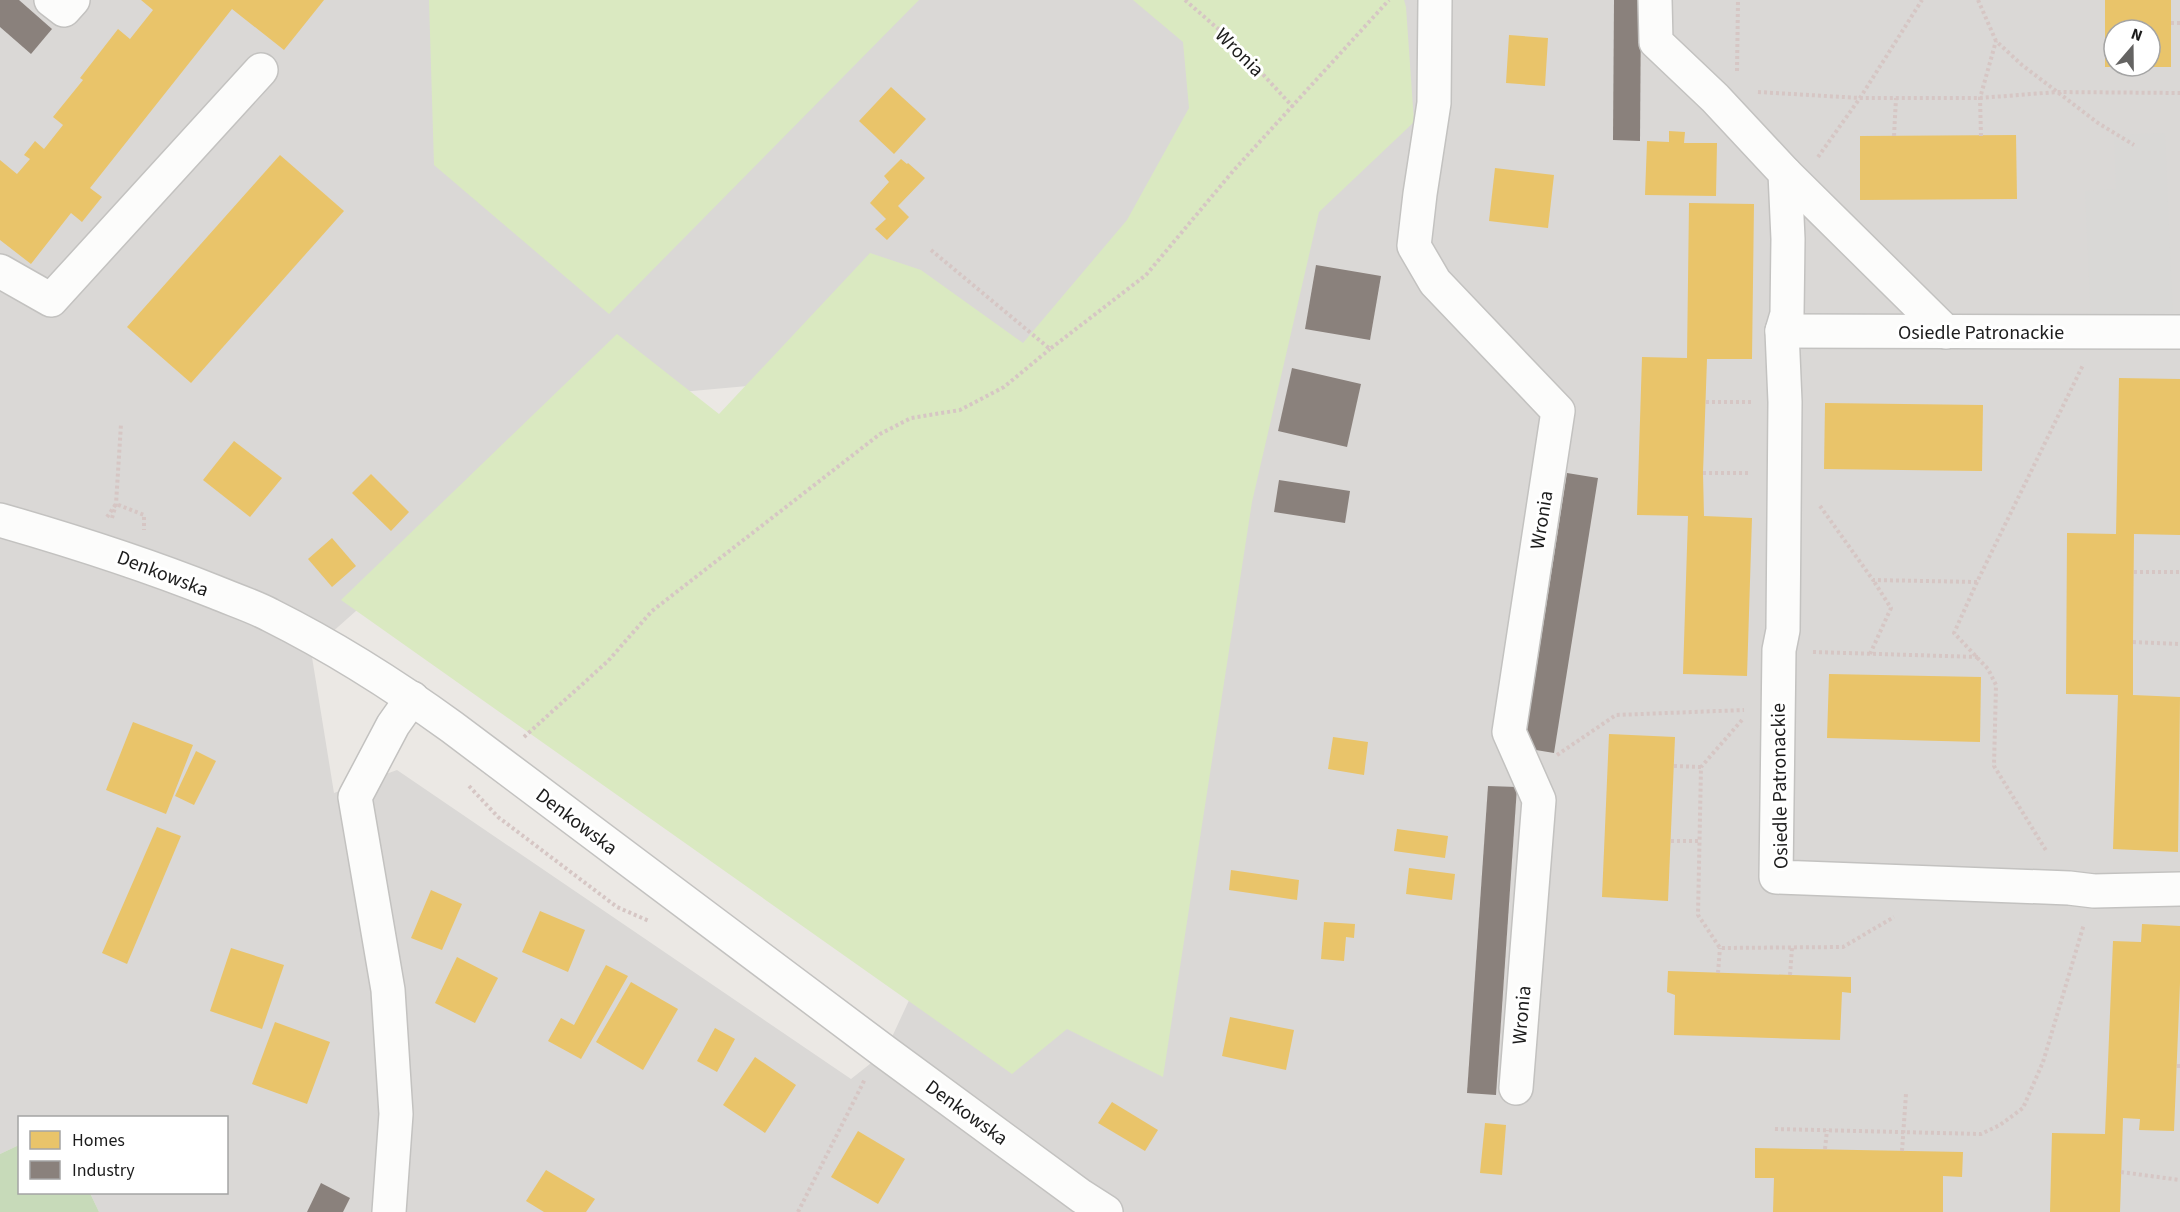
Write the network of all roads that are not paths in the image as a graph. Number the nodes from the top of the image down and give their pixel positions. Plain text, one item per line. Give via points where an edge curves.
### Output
1 (51, 0) edge
2 (73, 0) edge
3 (1435, 0) edge
4 (1655, 0) edge
5 (261, 70) dead end
6 (1791, 180) junction
7 (0, 271) edge
8 (1782, 331) junction
9 (1946, 332) junction
10 (2180, 332) edge
11 (0, 520) edge
12 (412, 698) junction
13 (2180, 889) edge
14 (1516, 1088) dead end
15 (389, 1212) edge
16 (1106, 1212) edge

1 - 2 street via 64,10
3 - 14 street, Wronia via 1434,103 1414,246 1435,282 1558,411 1509,732 1539,800
4 - 6 street via 1656,42 1726,95
5 - 7 street via 51,300
6 - 8 street, Osiedle Patronackie via 1787,314
6 - 9 street
8 - 9 street, Osiedle Patronackie
8 - 13 street, Osiedle Patronackie via 1785,473 1776,877
9 - 10 street, Osiedle Patronackie
11 - 12 street, Denkowska via 104,550 268,614 346,656
12 - 15 street via 355,797 388,990 396,1114
12 - 16 street, Denkowska via 903,1066

